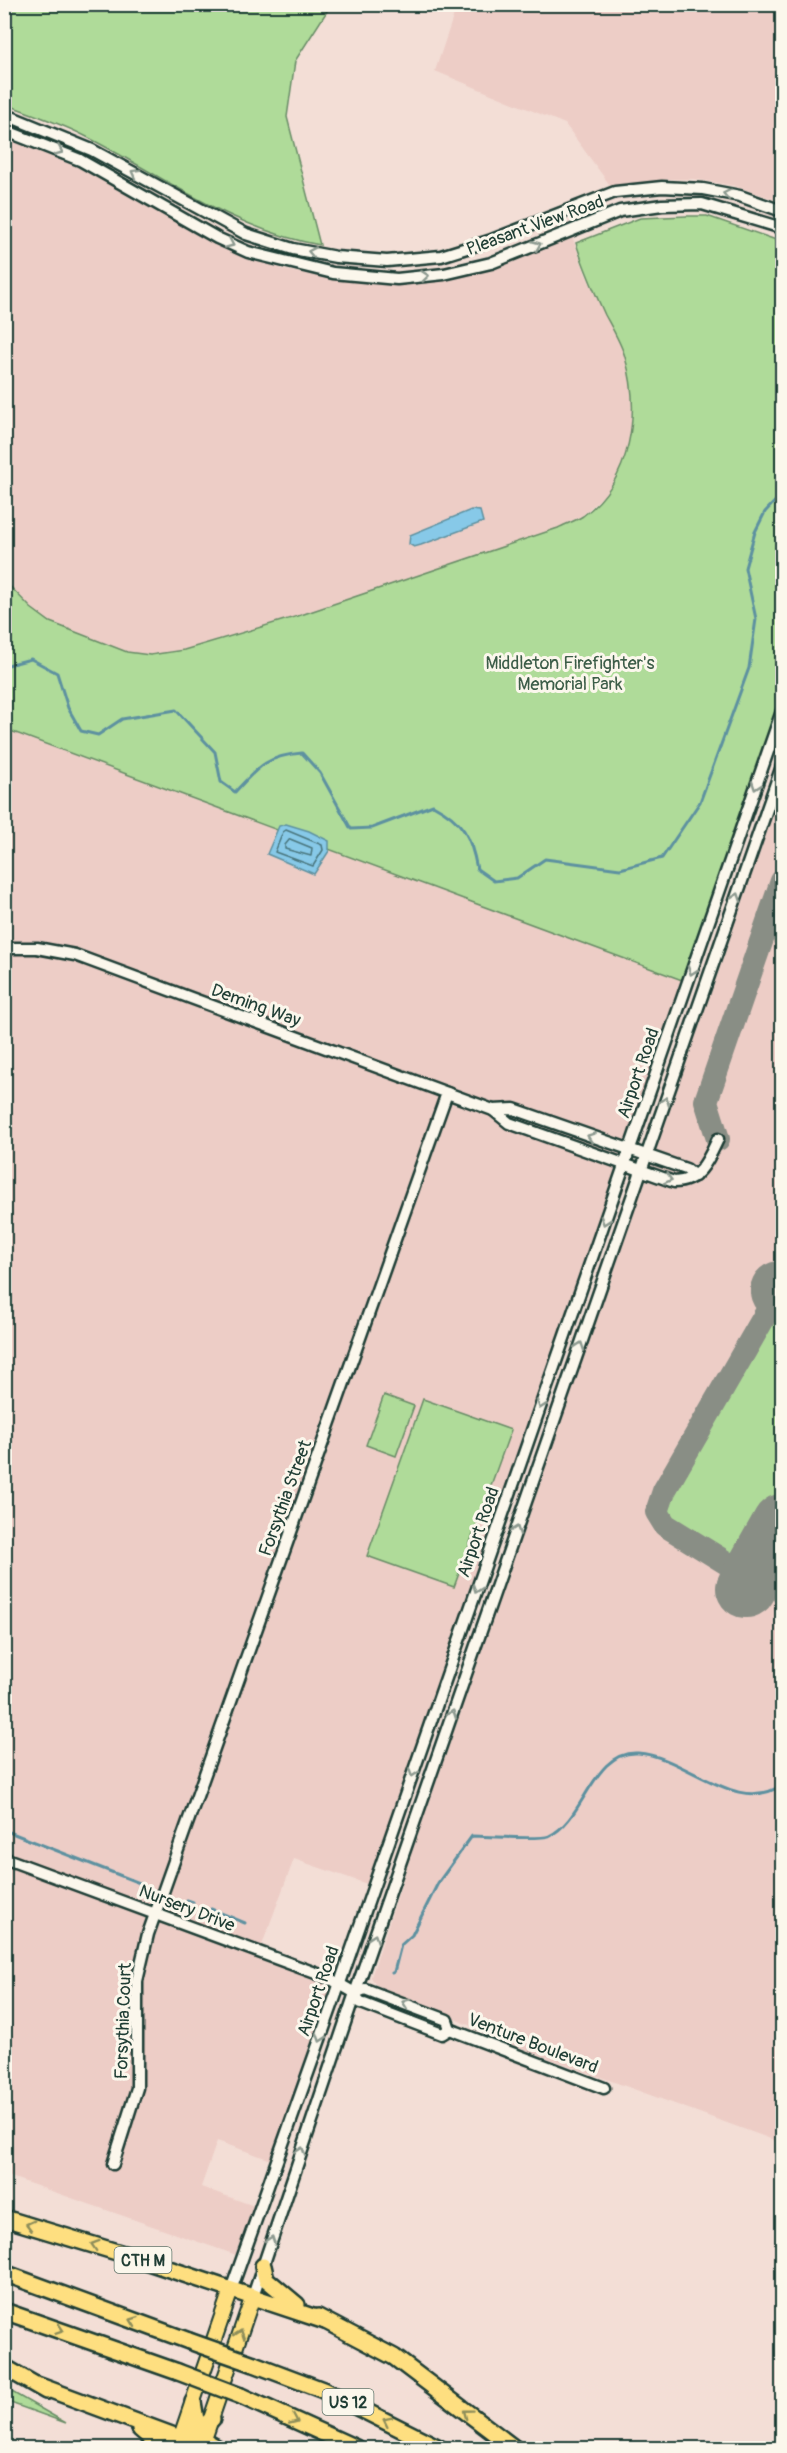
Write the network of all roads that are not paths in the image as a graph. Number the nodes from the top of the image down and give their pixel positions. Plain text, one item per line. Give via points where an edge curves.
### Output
1 (4, 114) edge
2 (4, 130) edge
3 (783, 211) edge
4 (783, 228) edge
5 (783, 711) edge
6 (783, 766) edge
7 (4, 948) edge
8 (447, 1093) junction
9 (493, 1110) junction
10 (718, 1139) dead end
11 (630, 1150) junction
12 (646, 1156) junction
13 (625, 1166) junction
14 (641, 1171) junction
15 (695, 1176) junction
16 (4, 1858) edge
17 (155, 1914) junction
18 (340, 1983) junction
19 (355, 1993) junction
20 (604, 2088) dead end
21 (113, 2164) dead end
22 (4, 2218) edge
23 (263, 2266) junction
24 (4, 2273) edge
25 (231, 2290) junction
26 (253, 2296) junction
27 (4, 2311) edge
28 (325, 2321) junction
29 (4, 2367) edge
30 (40, 2386) junction
31 (193, 2402) junction
32 (212, 2419) joint
33 (178, 2443) edge
34 (205, 2443) edge
35 (162, 2448) edge
36 (356, 2448) edge
37 (439, 2448) edge
38 (514, 2448) edge

3 -> 1 street, Pleasant View Road via 740,196 662,187 605,194 441,256 387,261 336,257 246,234 92,150
2 -> 4 street, Pleasant View Road via 80,160 248,252 333,273 397,279 444,274 491,263 620,212 662,205 702,204
5 -> 11 street, Airport Road
12 -> 6 street, Airport Road
7 - 8 street, Deming Way via 37,948 75,955
8 - 9 street, Deming Way
8 - 17 street, Forsythia Street
11 -> 9 street, Deming Way via 514,1109
9 - 13 street, Deming Way via 509,1123
10 - 15 street
11 - 12 street, Deming Way
11 - 13 street, Airport Road
12 - 14 street, Airport Road
12 - 15 street, Deming Way via 686,1169
13 - 14 street, Deming Way
13 -> 18 street, Airport Road
14 -> 15 street, Deming Way via 674,1182
19 -> 14 street, Airport Road
16 - 17 street, Nursery Drive
17 - 18 street, Nursery Drive
17 - 21 street, Forsythia Court via 137,1982 137,2088
18 - 19 street, Nursery Drive
18 -> 25 street, Airport Road
19 - 20 street, Venture Boulevard via 360,2002 442,2034 450,2029
23 -> 19 street, Airport Road
25 -> 22 highway, CTH M
23 - 26 street, Airport Road
23 - 28 highway via 266,2279 282,2295
37 -> 24 highway, US 12, bridge via 323,2390
25 - 26 highway
25 - 31 main road, Airport Road
26 - 28 highway
32 -> 26 main road, Airport Road
27 -> 36 highway, US 12, bridge via 241,2396
38 -> 28 highway via 394,2357
29 - 30 highway
30 - 33 highway
30 - 35 highway via 140,2429
31 - 33 main road, Airport Road
31 - 34 highway
32 - 34 highway
33 - 34 highway

